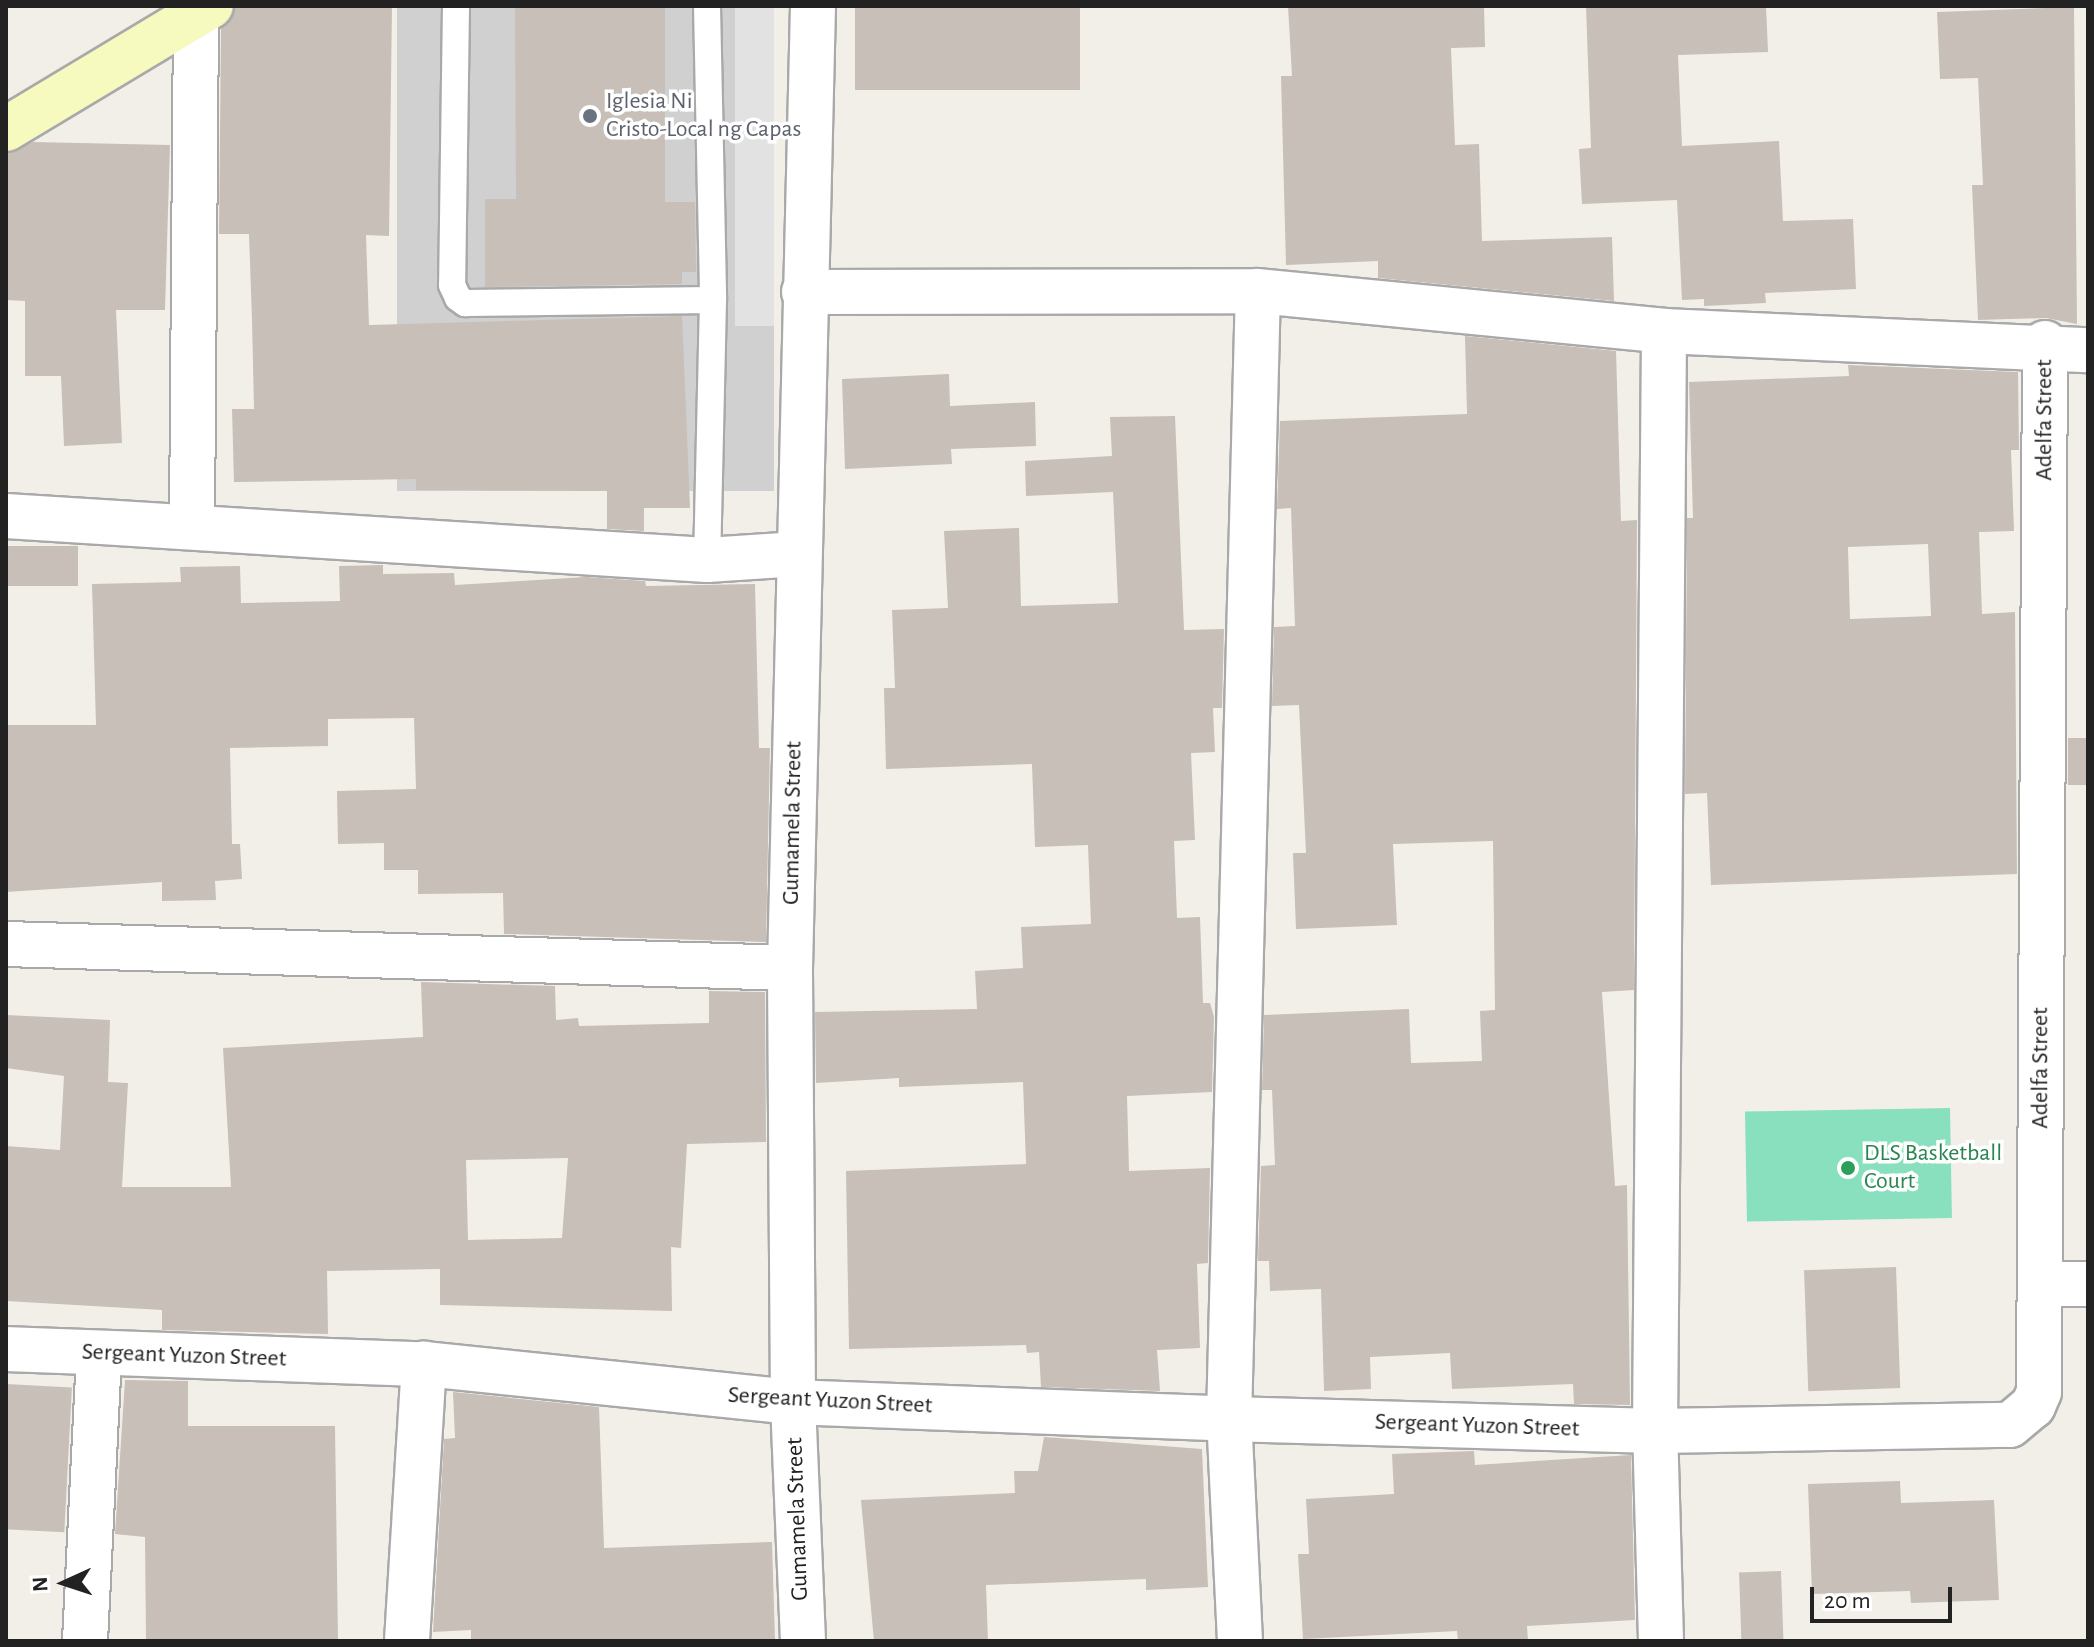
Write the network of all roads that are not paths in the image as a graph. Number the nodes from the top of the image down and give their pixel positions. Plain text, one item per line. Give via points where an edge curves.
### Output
1 (456, 6) edge
2 (707, 6) edge
3 (813, 6) edge
4 (203, 10) edge
5 (6, 129) edge
6 (1258, 291) junction
7 (804, 292) junction
8 (713, 300) junction
9 (1664, 331) junction
10 (2045, 343) junction
11 (2088, 350) edge
12 (6, 516) edge
13 (192, 524) junction
14 (798, 554) junction
15 (707, 560) junction
16 (6, 944) edge
17 (790, 968) junction
18 (2040, 1284) junction
19 (2088, 1284) edge
20 (6, 1349) edge
21 (99, 1354) junction
22 (424, 1364) junction
23 (793, 1402) junction
24 (1229, 1419) junction
25 (1655, 1431) junction
26 (85, 1641) edge
27 (407, 1641) edge
28 (803, 1641) edge
29 (1240, 1641) edge
30 (1661, 1641) edge

1 - 8 lane via 452,285 458,298 465,303
2 - 8 lane
3 - 7 street, Gumamela Street
4 - 5 street
4 - 13 street
6 - 7 street
6 - 9 street
6 - 24 street
7 - 14 street, Gumamela Street
8 - 15 lane
9 - 10 street
9 - 25 street
10 - 11 street
10 - 18 street, Adelfa Street
12 - 13 street
13 - 15 street
14 - 15 street
14 - 17 street, Gumamela Street
16 - 17 street
17 - 23 street, Gumamela Street
18 - 19 street
18 - 25 street, Adelfa Street via 2039,1392 2010,1425
20 - 21 street, Sergeant Yuzon Street
21 - 22 street, Sergeant Yuzon Street
21 - 26 street
22 - 23 street, Sergeant Yuzon Street
22 - 27 street
23 - 24 street, Sergeant Yuzon Street
23 - 28 street, Gumamela Street
24 - 25 street, Sergeant Yuzon Street
24 - 29 street
25 - 30 street

